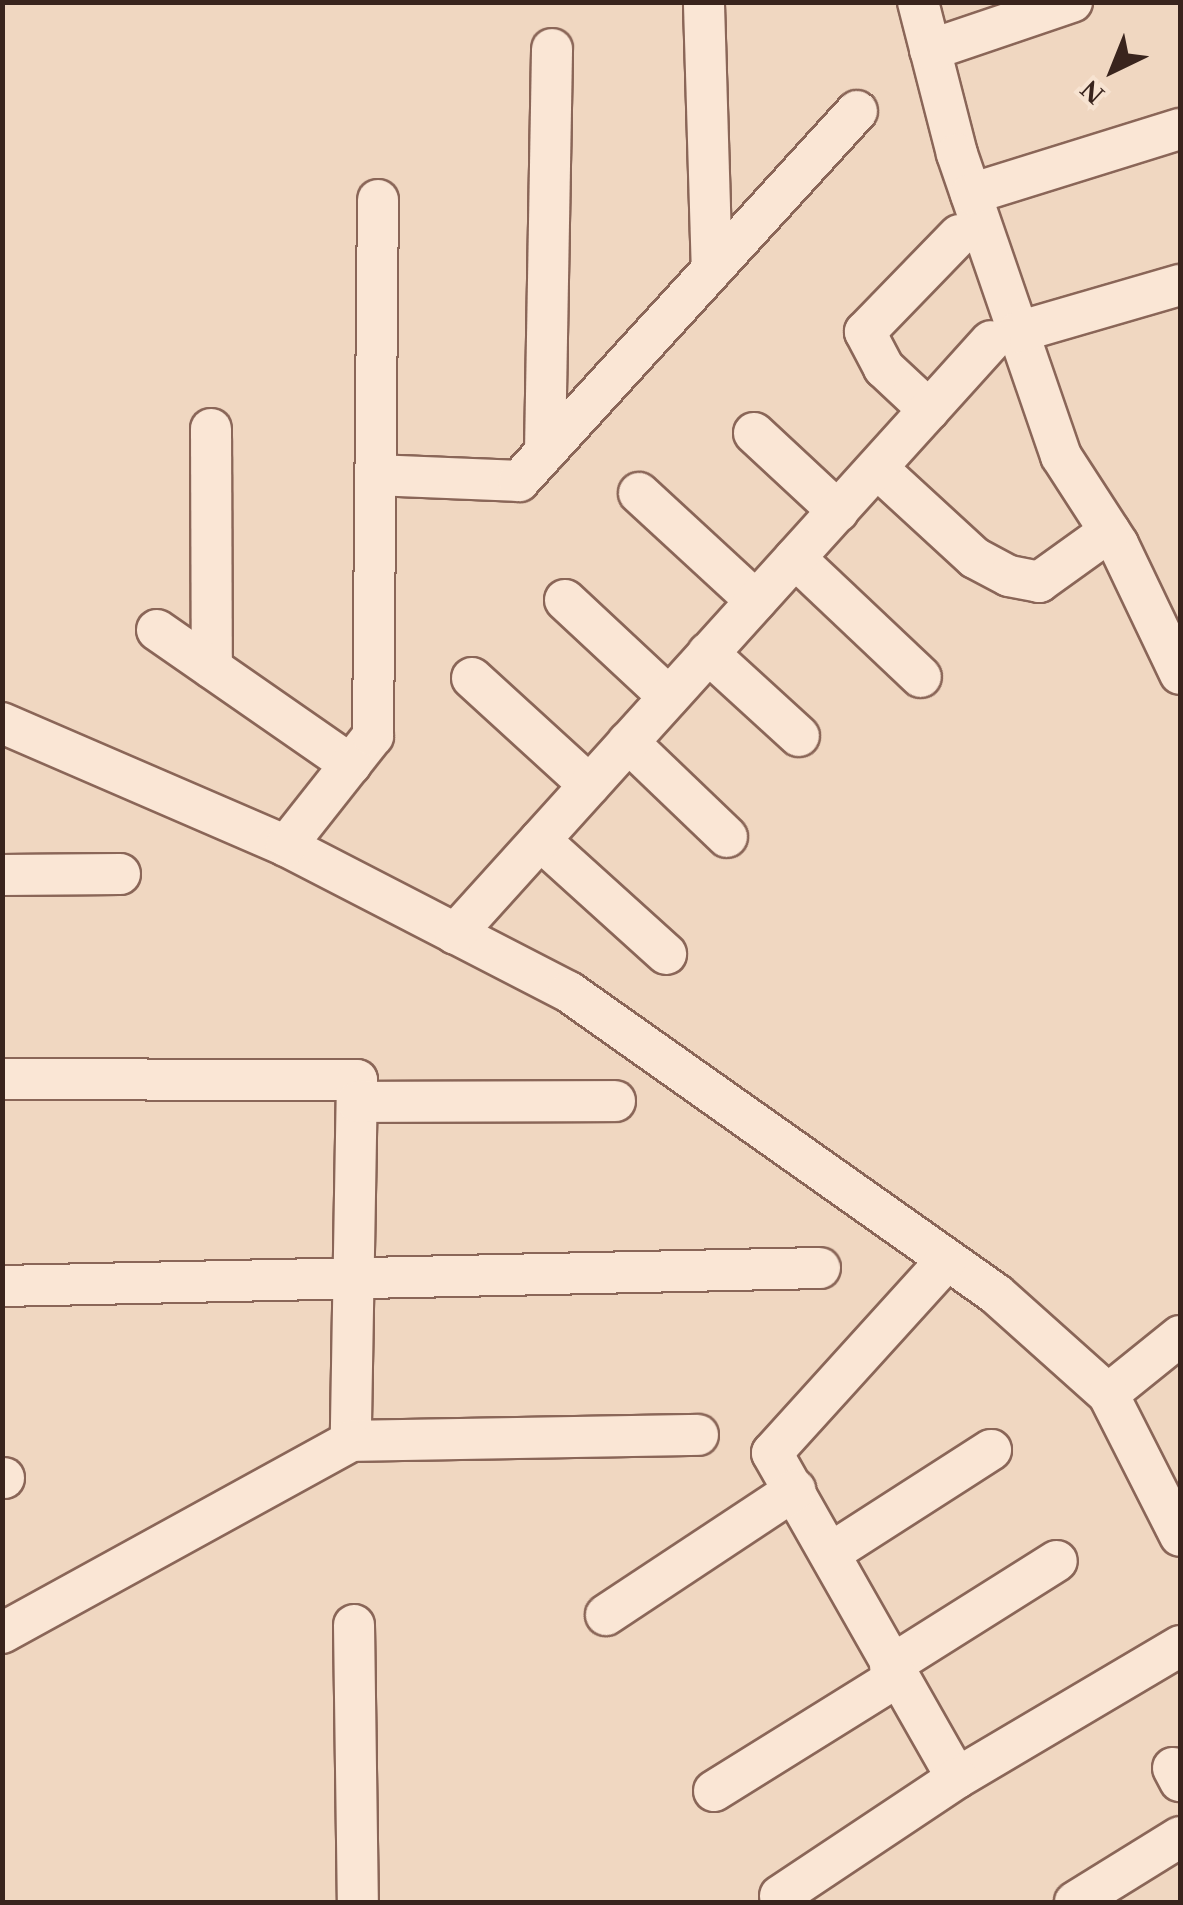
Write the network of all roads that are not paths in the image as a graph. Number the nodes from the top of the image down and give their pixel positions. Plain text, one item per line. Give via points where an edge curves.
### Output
1 (918, 2) edge
2 (1072, 2) edge
3 (704, 6) dead end
4 (552, 49) dead end
5 (930, 50) junction
6 (857, 111) dead end
7 (1180, 129) edge
8 (970, 194) junction
9 (378, 200) dead end
10 (959, 235) dead end
11 (712, 269) junction
12 (1180, 284) edge
13 (1004, 336) junction
14 (929, 410) junction
15 (211, 429) dead end
16 (754, 433) dead end
17 (545, 452) junction
18 (876, 468) junction
19 (376, 475) junction
20 (639, 494) dead end
21 (838, 511) junction
22 (1110, 531) junction
23 (795, 558) junction
24 (565, 600) dead end
25 (756, 601) junction
26 (157, 630) dead end
27 (708, 654) junction
28 (1178, 664) edge
29 (212, 668) junction
30 (920, 677) dead end
31 (472, 678) dead end
32 (669, 697) junction
33 (2, 724) edge
34 (799, 736) dead end
35 (628, 742) junction
36 (350, 764) junction
37 (590, 785) junction
38 (727, 837) dead end
39 (540, 840) junction
40 (286, 846) junction
41 (120, 874) dead end
42 (2, 875) edge
43 (455, 934) junction
44 (666, 954) dead end
45 (2, 1078) edge
46 (614, 1101) dead end
47 (356, 1102) junction
48 (946, 1261) junction
49 (820, 1268) dead end
50 (354, 1285) junction
51 (2, 1286) edge
52 (1180, 1336) edge
53 (1108, 1394) junction
54 (698, 1435) dead end
55 (351, 1441) junction
56 (991, 1450) dead end
57 (795, 1490) junction
58 (1180, 1536) edge
59 (832, 1552) junction
60 (1058, 1561) dead end
61 (606, 1615) dead end
62 (354, 1624) dead end
63 (2, 1633) edge
64 (1180, 1646) edge
65 (893, 1672) junction
66 (957, 1778) junction
67 (714, 1791) dead end
68 (1180, 1836) edge
69 (780, 1896) dead end
70 (358, 1902) edge
71 (1075, 1902) edge

1 - 5 street
2 - 5 street
3 - 11 street
4 - 17 street
5 - 8 street
6 - 11 street
7 - 8 street
8 - 13 street
9 - 19 street
10 - 14 street via 864,332 884,368
11 - 17 street
12 - 13 street
13 - 14 street
13 - 22 street via 1061,456
14 - 18 street
15 - 29 street
16 - 21 street
17 - 19 street via 519,481
18 - 21 street
18 - 22 street via 975,558 1009,576 1040,582
19 - 36 street via 374,736
20 - 25 street
21 - 23 street
22 - 28 street
23 - 25 street
23 - 30 street
24 - 32 street
25 - 27 street
26 - 29 street
27 - 32 street
27 - 34 street
29 - 36 street
31 - 37 street
32 - 35 street
33 - 40 street
35 - 37 street
35 - 38 street
36 - 40 street
37 - 39 street
39 - 43 street
39 - 44 street
40 - 43 street
41 - 42 street
43 - 48 street via 569,992
45 - 47 street via 357,1080
46 - 47 street
47 - 50 street
48 - 53 street
48 - 57 street via 772,1454
49 - 50 street
50 - 51 street
50 - 55 street
52 - 53 street
53 - 58 street
54 - 55 street
55 - 63 street
56 - 59 street
57 - 59 street
57 - 61 street
59 - 65 street
60 - 65 street
62 - 70 street
64 - 66 street
65 - 66 street
65 - 67 street
66 - 69 street
68 - 71 street

